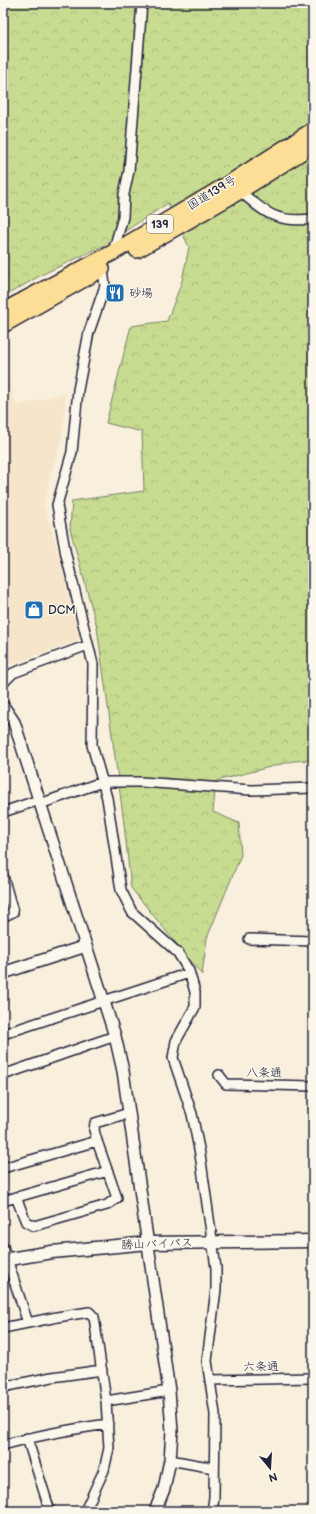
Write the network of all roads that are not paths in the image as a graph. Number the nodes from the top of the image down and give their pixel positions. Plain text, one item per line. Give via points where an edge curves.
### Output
1 (142, 3) edge
2 (313, 130) edge
3 (313, 145) edge
4 (240, 191) junction
5 (313, 219) edge
6 (112, 253) junction
7 (103, 269) junction
8 (3, 311) edge
9 (3, 324) edge
10 (88, 645) junction
11 (3, 683) edge
12 (3, 706) edge
13 (102, 782) junction
14 (313, 788) edge
15 (39, 802) junction
16 (3, 812) edge
17 (3, 876) edge
18 (3, 917) edge
19 (250, 939) dead end
20 (313, 940) edge
21 (86, 946) junction
22 (3, 973) edge
23 (189, 974) junction
24 (104, 1001) junction
25 (3, 1034) edge
26 (115, 1036) junction
27 (3, 1075) edge
28 (219, 1076) dead end
29 (313, 1086) edge
30 (129, 1113) junction
31 (97, 1141) junction
32 (3, 1168) edge
33 (108, 1171) junction
34 (16, 1198) junction
35 (3, 1201) edge
36 (313, 1241) edge
37 (149, 1243) junction
38 (212, 1243) junction
39 (3, 1247) edge
40 (5, 1260) edge
41 (28, 1323) junction
42 (3, 1328) edge
43 (102, 1370) junction
44 (313, 1378) edge
45 (210, 1380) junction
46 (3, 1388) edge
47 (169, 1391) junction
48 (106, 1401) junction
49 (108, 1424) junction
50 (27, 1438) junction
51 (3, 1445) edge
52 (170, 1460) junction
53 (214, 1468) junction
54 (88, 1510) edge
55 (50, 1511) edge
56 (155, 1511) edge
57 (212, 1511) edge

1 - 6 street via 129,171 123,217
2 - 6 highway, 国道139号 / 139
3 - 4 highway, 国道139号 / 139
4 - 5 street via 275,217 299,221
4 - 7 highway, 国道139号 / 139
6 - 7 street
6 - 8 highway, 国道139号 / 139
7 - 9 highway, 国道139号 / 139
7 - 10 street via 105,286 89,332 78,390 72,452 57,505 66,555
10 - 11 street via 13,673
10 - 13 street via 93,664 92,745
12 - 15 street via 14,722
13 - 14 street via 141,782 251,790
13 - 15 street
13 - 23 street via 107,798 121,890 132,912 178,953
15 - 16 street
15 - 21 street
17 - 18 street via 13,912
19 - 20 street
21 - 22 street
21 - 24 street
23 - 24 street
23 - 38 street via 195,992 195,1006 176,1040 173,1058 192,1114
24 - 25 street
24 - 26 street
26 - 27 street
26 - 30 street
28 - 29 street, 八条通 via 226,1084
30 - 31 street via 96,1123 94,1130
30 - 37 street
31 - 32 street
31 - 33 street
33 - 34 street
33 - 34 street via 117,1198 108,1205 34,1226 26,1222
34 - 35 street
36 - 38 main road, 勝山バイパス
37 - 38 main road, 勝山バイパス
37 - 40 main road, 勝山バイパス via 52,1252
37 - 47 street
38 - 45 street via 216,1289 207,1361
39 - 40 street
40 - 41 street
41 - 42 street
41 - 43 street via 89,1312 94,1317
43 - 46 street via 52,1377
43 - 48 street
44 - 45 street, 六条通
45 - 53 street via 215,1414
47 - 48 street
47 - 52 street via 172,1431
48 - 49 street
49 - 50 street via 66,1429
49 - 54 street via 108,1448 104,1470
50 - 51 street
50 - 55 street
52 - 53 street
52 - 56 street via 164,1489
53 - 57 street

